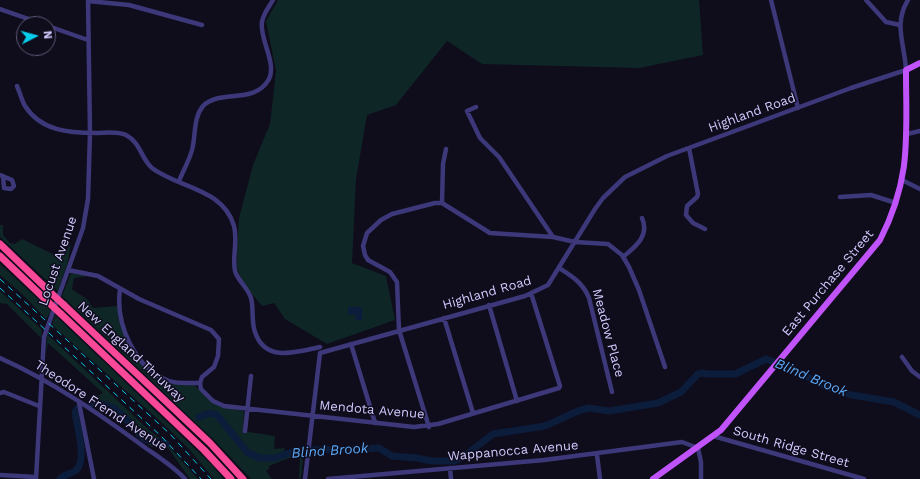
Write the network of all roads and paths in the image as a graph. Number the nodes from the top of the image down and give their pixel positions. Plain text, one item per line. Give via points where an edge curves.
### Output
1 (273, 0) edge
2 (771, 0) edge
3 (866, 0) edge
4 (908, 0) edge
5 (88, 1) edge
6 (0, 9) edge
7 (20, 16) edge
8 (202, 25) dead end
9 (900, 25) junction
10 (56, 29) edge
11 (88, 40) junction
12 (920, 63) edge
13 (906, 70) junction
14 (17, 86) dead end
15 (476, 107) dead end
16 (798, 108) junction
17 (920, 130) edge
18 (90, 133) junction
19 (907, 134) junction
20 (689, 148) junction
21 (446, 149) dead end
22 (902, 180) junction
23 (179, 181) junction
24 (920, 189) edge
25 (840, 197) dead end
26 (896, 203) junction
27 (442, 204) junction
28 (642, 218) dead end
29 (705, 229) dead end
30 (553, 237) junction
31 (575, 242) junction
32 (0, 244) edge
33 (0, 256) edge
34 (623, 257) junction
35 (559, 268) junction
36 (68, 270) junction
37 (120, 290) junction
38 (531, 293) junction
39 (489, 305) junction
40 (444, 318) junction
41 (399, 330) junction
42 (351, 344) junction
43 (320, 347) dead end
44 (902, 357) dead end
45 (0, 358) edge
46 (665, 367) dead end
47 (251, 376) dead end
48 (920, 377) edge
49 (41, 379) junction
50 (200, 383) junction
51 (612, 392) dead end
52 (0, 393) edge
53 (517, 401) junction
54 (79, 403) junction
55 (39, 406) junction
56 (248, 409) junction
57 (473, 413) junction
58 (312, 416) junction
59 (375, 423) junction
60 (429, 426) junction
61 (245, 431) dead end
62 (713, 436) junction
63 (698, 448) junction
64 (597, 455) junction
65 (450, 468) junction
66 (0, 475) edge
67 (36, 478) edge
68 (94, 479) edge
69 (185, 479) edge
70 (231, 479) edge
71 (243, 479) edge
72 (305, 479) edge
73 (328, 479) edge
74 (451, 479) edge
75 (600, 479) edge
76 (653, 479) edge
77 (701, 479) edge
78 (864, 479) edge

1 - 23 street via 262,22 271,68 269,79 258,90 243,96 211,100 203,106 196,119 192,149
2 - 16 street
3 - 9 street via 886,22
4 - 9 street
5 - 8 street via 129,4
5 - 11 street, Locust Avenue
6 - 7 street
9 - 13 street
10 - 11 street
11 - 18 street, Locust Avenue
12 - 13 main road
13 - 16 street, Highland Road
13 - 19 main road, East Purchase Street
14 - 18 street via 25,106 51,128 70,133
15 - 30 street via 467,111 480,138 499,157
16 - 20 street, Highland Road
17 - 19 street
18 - 23 street via 126,135 133,140 150,166
18 - 36 street, Locust Avenue via 86,215
19 - 22 main road, East Purchase Street
20 - 29 street via 698,194 687,206 686,215 692,223
20 - 31 street, Highland Road via 625,177 603,198
21 - 27 street
22 - 24 street
22 - 26 main road, East Purchase Street
23 - 43 street via 197,188 215,200 231,218 235,235 235,271 251,298 255,332 262,344 281,354
25 - 26 street via 871,195
26 - 62 main road, East Purchase Street via 880,240 726,424
27 - 30 street via 490,233
27 - 41 street via 435,203 392,214 374,225 364,239 365,255 375,265 390,272 396,282
28 - 34 street via 642,239
30 - 31 street
31 - 34 street via 608,244
31 - 35 street, Highland Road
32 - 71 highway, New England Thruway, bridge via 210,444
33 - 70 highway, New England Thruway, bridge via 204,450
34 - 46 street via 639,290
35 - 38 street, Highland Road via 548,285
35 - 51 street, Meadow Place via 586,288
36 - 37 street via 98,276
36 - 49 street, Locust Avenue via 44,337
37 - 50 street via 124,327 142,363 169,381
37 - 50 street via 204,326 215,334 220,343 218,356 214,367 202,377
38 - 39 street, Highland Road
38 - 53 street, Mendota Avenue via 560,385 558,389
39 - 40 street, Highland Road
39 - 53 street
40 - 41 street, Highland Road
40 - 57 street
41 - 42 street, Highland Road
41 - 60 street
42 - 58 street, Highland Road via 320,354
42 - 59 street
44 - 48 street
45 - 49 street, Theodore Fremd Avenue
47 - 56 street
49 - 54 street, Theodore Fremd Avenue
49 - 55 street, Locust Avenue
50 - 56 street, Mendota Avenue via 203,391 216,404
52 - 55 street via 4,392
53 - 57 street, Mendota Avenue
54 - 68 street
54 - 69 street, Theodore Fremd Avenue via 124,432
55 - 67 street, Locust Avenue
56 - 58 street, Mendota Avenue
56 - 61 street
57 - 60 street, Mendota Avenue
58 - 59 street, Mendota Avenue
58 - 72 street, Highland Road
59 - 60 street, Mendota Avenue
62 - 63 main road, East Purchase Street
62 - 78 street, South Ridge Street
63 - 64 street, Wappanocca Avenue via 682,442
63 - 76 main road
63 - 77 street
64 - 65 street, Wappanocca Avenue
64 - 75 street
65 - 73 street, Wappanocca Avenue
65 - 74 street
66 - 67 street

